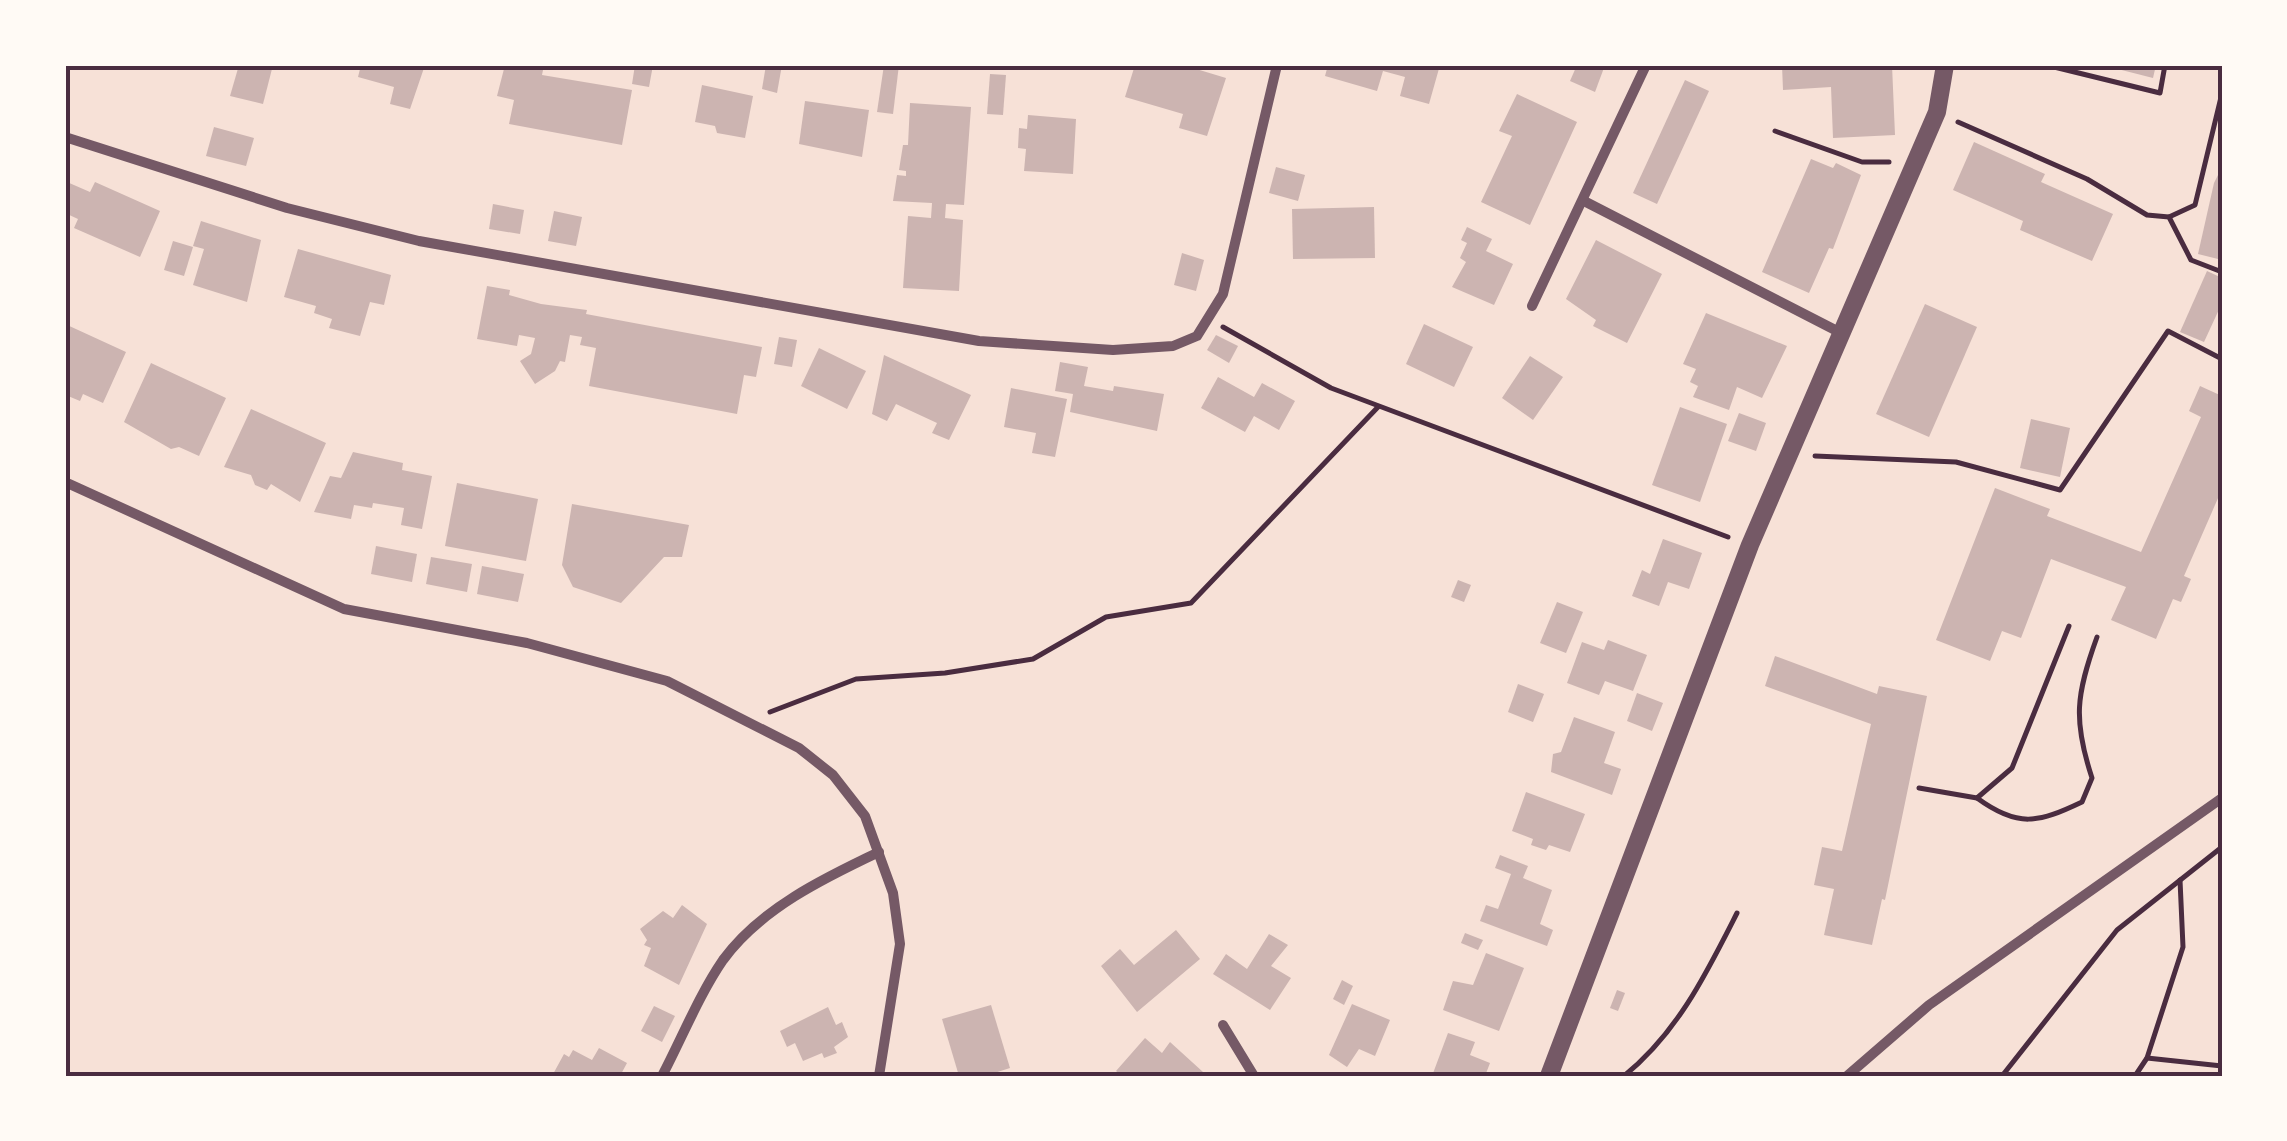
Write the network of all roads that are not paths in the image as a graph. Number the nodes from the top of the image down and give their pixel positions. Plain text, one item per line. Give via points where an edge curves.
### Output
1 (1277, 65) edge
2 (1646, 65) edge
3 (1945, 65) edge
4 (65, 138) edge
5 (1584, 201) junction
6 (1532, 306) dead end
7 (1843, 334) junction
8 (65, 482) edge
9 (2222, 798) edge
10 (880, 852) junction
11 (1223, 1025) dead end
12 (662, 1076) edge
13 (879, 1076) edge
14 (1254, 1076) edge
15 (1549, 1076) edge
16 (1847, 1076) edge

1 - 4 street via 1223,294 1210,319 1196,336 1173,346 1113,350 979,341 420,240 288,208
2 - 5 street
3 - 7 street via 1936,112
5 - 6 street
5 - 7 street
7 - 15 street via 1750,545
8 - 10 street via 344,609 527,642 668,681 799,748 833,775 865,816
9 - 16 street via 1928,1004
10 - 12 street via 820,880 748,932 722,961
10 - 13 street via 900,944
11 - 14 street

